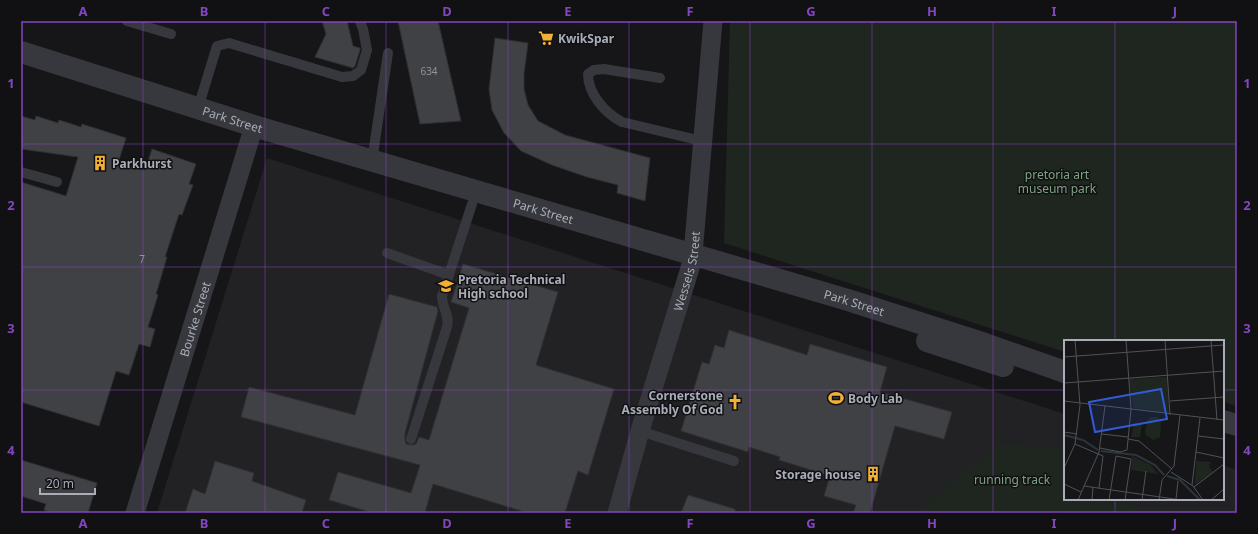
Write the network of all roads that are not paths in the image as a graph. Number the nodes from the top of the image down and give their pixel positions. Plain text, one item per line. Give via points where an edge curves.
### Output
1 (128, 21) edge
2 (360, 21) edge
3 (713, 21) edge
4 (171, 34) dead end
5 (21, 52) edge
6 (388, 53) dead end
7 (21, 66) edge
8 (660, 78) dead end
9 (198, 108) junction
10 (252, 132) junction
11 (702, 141) junction
12 (372, 161) junction
13 (21, 172) edge
14 (57, 182) dead end
15 (472, 204) junction
16 (387, 253) dead end
17 (691, 261) junction
18 (449, 275) junction
19 (1064, 372) edge
20 (1064, 386) edge
21 (1224, 421) edge
22 (1237, 425) edge
23 (640, 431) junction
24 (1224, 433) edge
25 (1237, 437) edge
26 (411, 439) dead end
27 (734, 460) dead end
28 (135, 513) edge
29 (617, 513) edge

1 - 4 lane
2 - 9 lane via 367,50 361,70 353,76 342,77 229,43 217,46
3 - 11 street, Wessels Street
5 - 9 street, Park Street
6 - 12 lane
7 - 10 street, Park Street
8 - 11 lane via 604,69 594,70 588,74 597,101 614,118
9 - 10 street, Park Street
10 - 12 street, Park Street
10 - 15 street, Park Street
10 - 28 street, Bourke Street
11 - 17 street, Wessels Street
12 - 17 street, Park Street
13 - 14 lane
15 - 17 street, Park Street
15 - 18 lane
16 - 18 lane
17 - 19 street, Park Street via 848,300
17 - 20 street, Park Street via 844,315
17 - 23 street, Wessels Street
18 - 26 lane via 442,296 442,304 449,320
21 - 22 street
23 - 27 lane
23 - 29 street, Wessels Street
24 - 25 street

